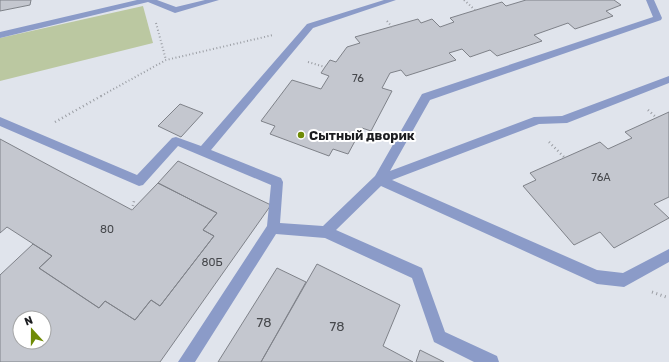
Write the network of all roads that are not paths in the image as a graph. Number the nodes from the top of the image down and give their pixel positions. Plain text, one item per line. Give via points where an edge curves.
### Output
1 (147, 0) edge
2 (150, 0) edge
3 (215, 0) edge
4 (392, 0) edge
5 (650, 0) edge
6 (0, 35) edge
7 (669, 79) edge
8 (0, 121) edge
9 (203, 152) junction
10 (379, 180) junction
11 (274, 228) junction
12 (326, 232) junction
13 (669, 255) edge
14 (186, 362) edge
15 (490, 362) edge

1 - 6 lane
2 - 3 lane via 175,10
4 - 9 lane via 310,26
5 - 10 lane via 658,18 426,97
7 - 10 lane via 562,120 538,120
8 - 9 lane via 139,181 176,141
9 - 11 lane via 277,182
10 - 12 lane
10 - 13 lane via 596,277 624,280
11 - 12 lane
11 - 14 lane
12 - 15 lane via 417,273 439,337

